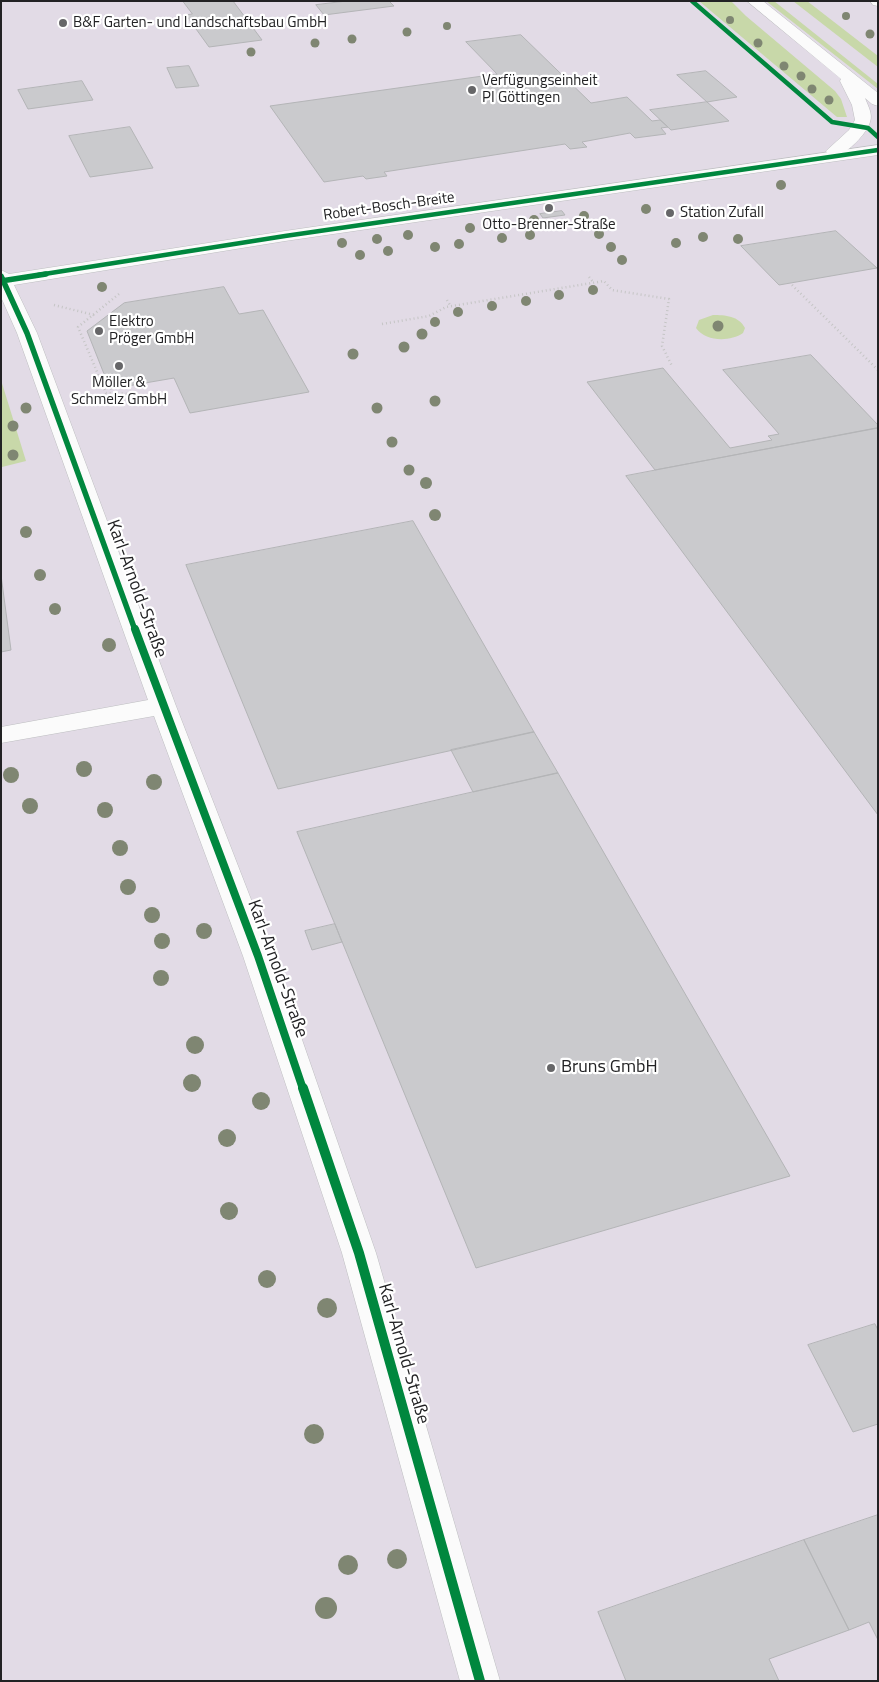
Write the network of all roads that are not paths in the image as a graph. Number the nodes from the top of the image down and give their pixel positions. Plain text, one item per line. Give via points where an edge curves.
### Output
1 (754, 1) edge
2 (776, 1) edge
3 (844, 74) junction
4 (878, 82) edge
5 (878, 101) edge
6 (878, 144) edge
7 (878, 150) edge
8 (834, 151) junction
9 (781, 162) junction
10 (2, 279) edge
11 (163, 706) junction
12 (1, 735) edge
13 (480, 1681) edge

1 - 3 street
2 - 4 street
3 - 5 street
3 - 8 street via 863,108 864,118 862,127
6 - 8 street, Robert-Bosch-Breite
7 - 9 street, Robert-Bosch-Breite
8 - 9 street, Robert-Bosch-Breite
9 - 10 street, Robert-Bosch-Breite
10 - 11 street, Karl-Arnold-Straße via 30,343
11 - 12 street
11 - 13 street, Karl-Arnold-Straße via 258,956 359,1253

